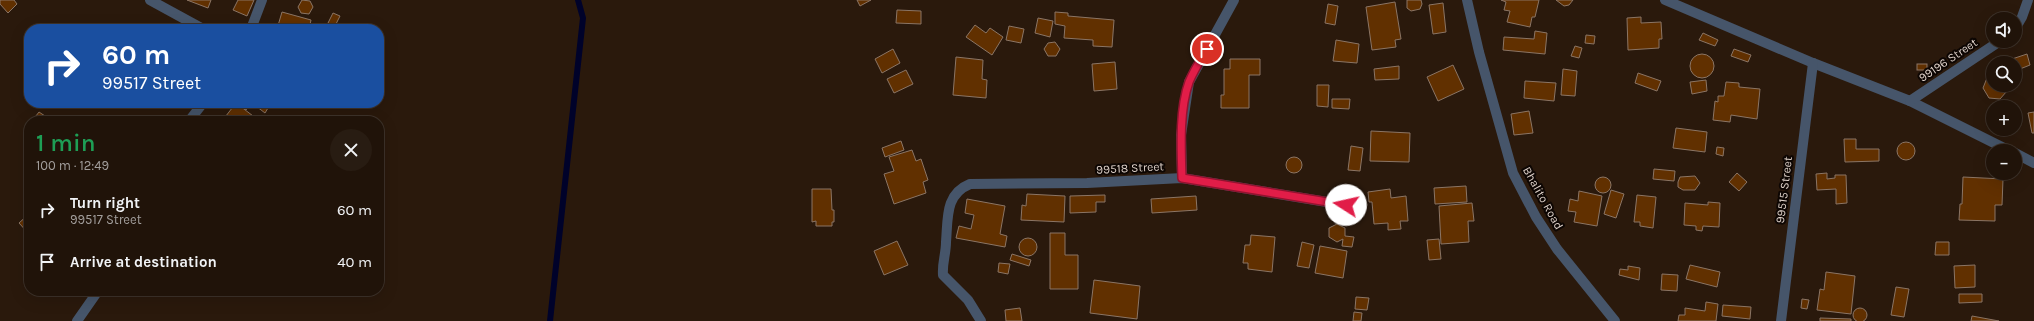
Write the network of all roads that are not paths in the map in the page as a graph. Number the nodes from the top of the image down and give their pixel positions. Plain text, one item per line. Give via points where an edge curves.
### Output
1 (150, 0) edge
2 (262, 0) edge
3 (1234, 0) edge
4 (1467, 0) edge
5 (1665, 0) edge
6 (2028, 0) edge
7 (2022, 18) edge
8 (194, 24) edge
9 (253, 24) edge
10 (1990, 48) edge
11 (1813, 63) junction
12 (1910, 101) junction
13 (199, 108) edge
14 (193, 116) edge
15 (1996, 144) edge
16 (2022, 157) edge
17 (2034, 163) edge
18 (1182, 178) junction
19 (1346, 205) dead end
20 (94, 296) edge
21 (77, 321) edge
22 (981, 321) edge
23 (1615, 321) edge
24 (1781, 321) edge

1 - 8 street
2 - 9 street
3 - 18 street via 1189,82 1181,135
4 - 23 street, Bhalito Road via 1513,173 1536,217 1558,250
5 - 11 street
6 - 7 street
10 - 12 street, 99196 Street
11 - 12 street
11 - 24 street, 99515 Street
12 - 15 street
13 - 14 street
16 - 17 street
18 - 19 street, 99518 Street
18 - 22 street, 99518 Street via 1087,183 970,184 961,188 949,206 942,262 943,276 968,300
20 - 21 street

